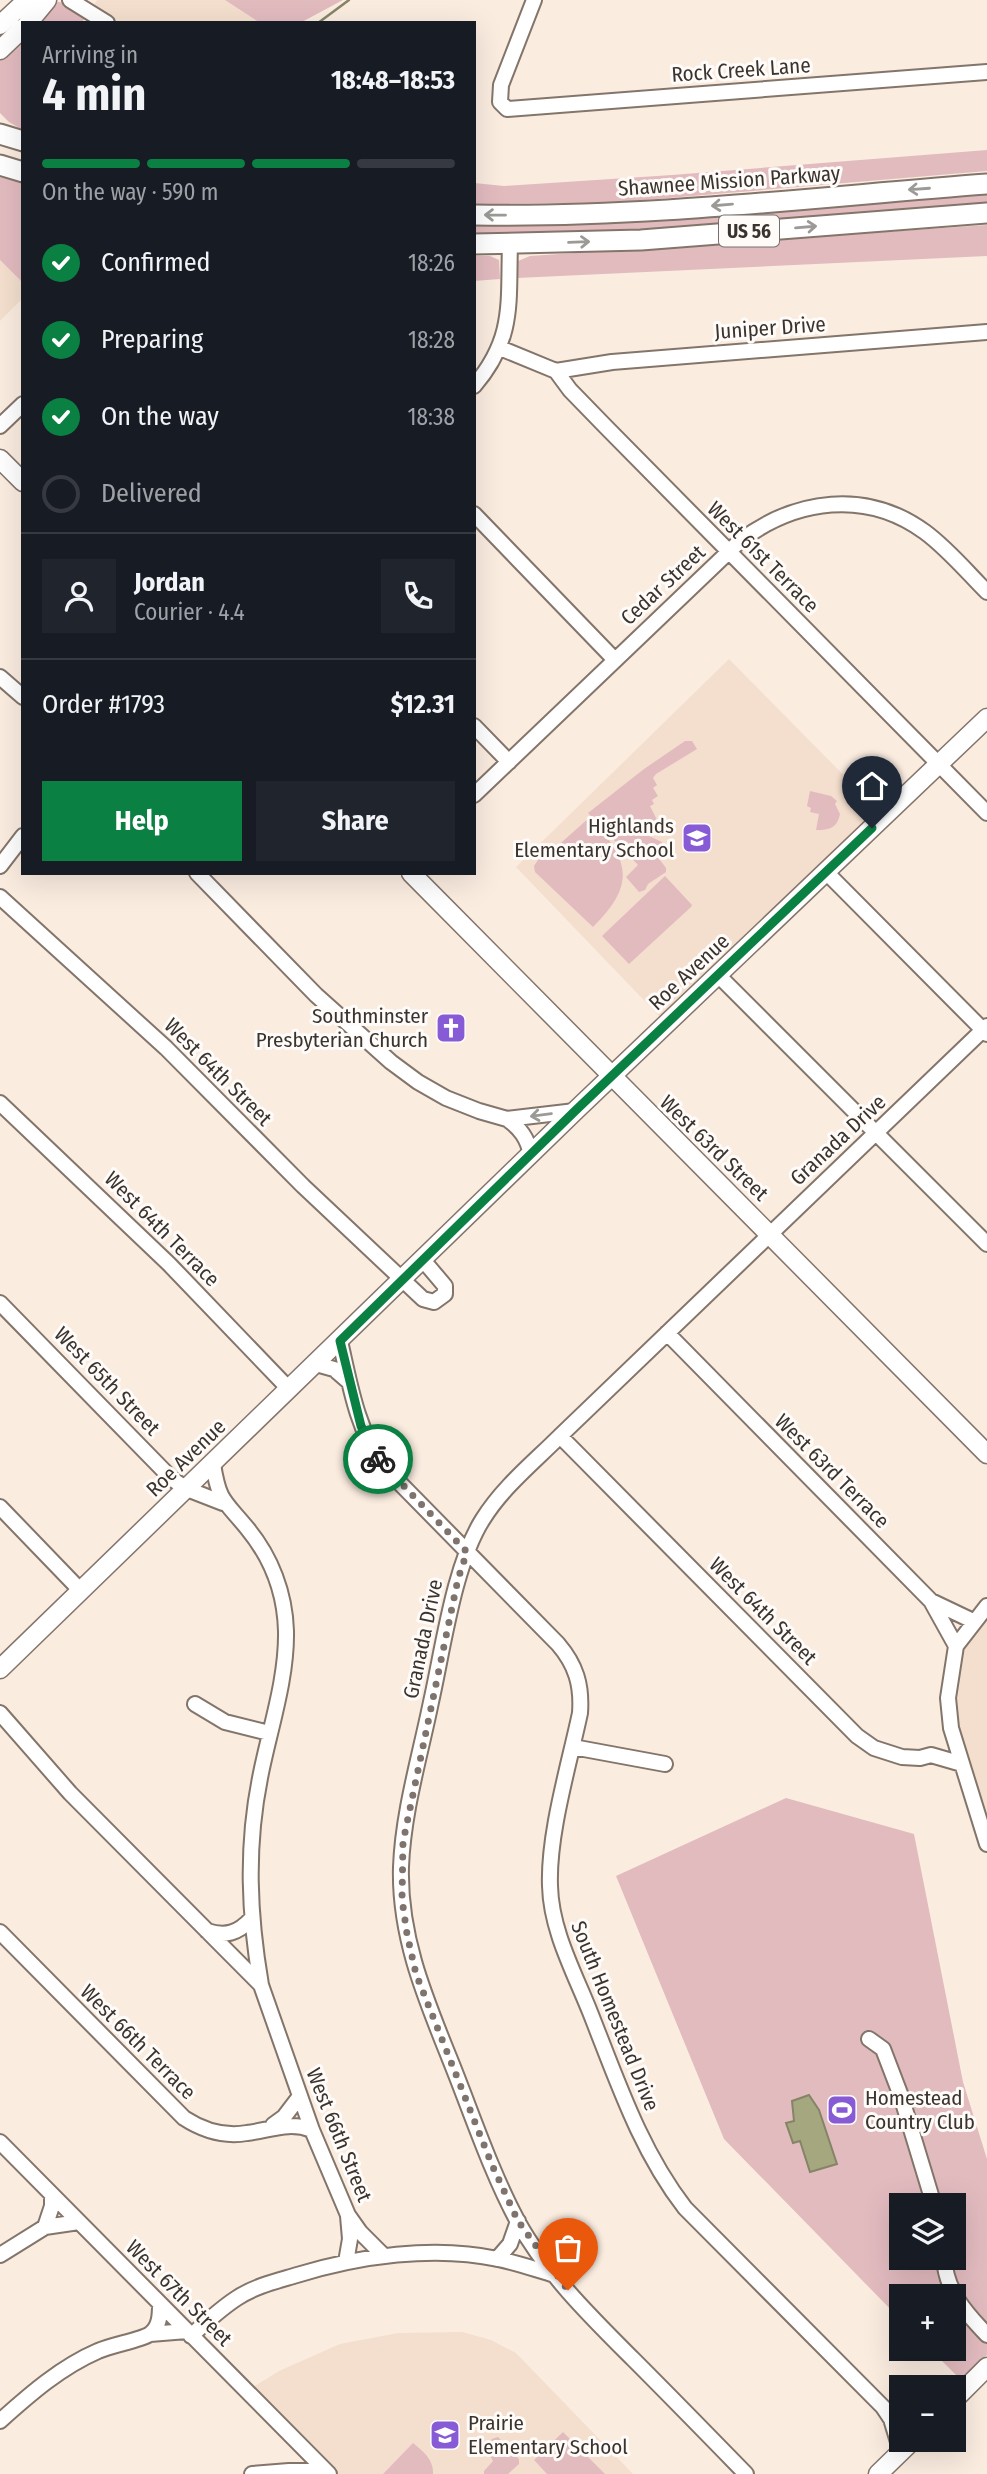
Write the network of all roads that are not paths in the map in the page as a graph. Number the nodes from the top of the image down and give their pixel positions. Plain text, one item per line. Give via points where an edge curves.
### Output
1 (27, 0) edge
2 (47, 0) edge
3 (69, 0) edge
4 (534, 0) edge
5 (30, 21) edge
6 (104, 21) edge
7 (0, 25) edge
8 (21, 30) edge
9 (1, 46) edge
10 (987, 72) edge
11 (0, 165) edge
12 (21, 171) edge
13 (987, 184) edge
14 (987, 214) edge
15 (476, 215) edge
16 (476, 244) edge
17 (510, 244) junction
18 (987, 332) edge
19 (500, 348) junction
20 (556, 371) junction
21 (476, 383) edge
22 (21, 406) edge
23 (0, 426) edge
24 (0, 458) edge
25 (21, 480) edge
26 (476, 516) edge
27 (729, 552) junction
28 (987, 592) edge
29 (615, 660) junction
30 (0, 677) edge
31 (21, 695) edge
32 (987, 718) edge
33 (476, 728) edge
34 (509, 762) junction
35 (939, 764) junction
36 (476, 793) edge
37 (987, 813) edge
38 (21, 839) edge
39 (0, 866) edge
40 (826, 872) junction
41 (199, 875) edge
42 (413, 875) edge
43 (0, 897) edge
44 (718, 975) junction
45 (986, 1030) edge
46 (612, 1078) junction
47 (0, 1103) edge
48 (575, 1111) junction
49 (507, 1119) junction
50 (877, 1133) junction
51 (531, 1154) junction
52 (769, 1234) junction
53 (987, 1244) edge
54 (423, 1260) junction
55 (403, 1280) junction
56 (0, 1303) edge
57 (667, 1333) junction
58 (340, 1341) junction
59 (316, 1364) junction
60 (349, 1382) junction
61 (289, 1389) junction
62 (560, 1436) junction
63 (987, 1454) edge
64 (213, 1464) junction
65 (187, 1489) junction
66 (223, 1503) junction
67 (0, 1507) edge
68 (467, 1552) junction
69 (81, 1591) junction
70 (931, 1601) junction
71 (987, 1606) edge
72 (974, 1621) junction
73 (956, 1646) junction
74 (0, 1670) edge
75 (195, 1704) dead end
76 (0, 1713) edge
77 (951, 1728) junction
78 (269, 1733) junction
79 (573, 1747) junction
80 (931, 1755) junction
81 (665, 1764) dead end
82 (962, 1764) junction
83 (987, 1844) edge
84 (251, 1919) junction
85 (207, 1931) junction
86 (0, 1932) edge
87 (261, 1986) junction
88 (869, 2039) dead end
89 (300, 2096) junction
90 (268, 2127) junction
91 (312, 2130) junction
92 (0, 2143) edge
93 (930, 2193) edge
94 (52, 2195) junction
95 (348, 2215) junction
96 (518, 2221) junction
97 (79, 2222) junction
98 (45, 2227) junction
99 (0, 2255) edge
100 (383, 2255) junction
101 (497, 2259) junction
102 (346, 2262) junction
103 (947, 2270) edge
104 (555, 2275) junction
105 (160, 2304) junction
106 (189, 2333) junction
107 (150, 2334) junction
108 (987, 2335) edge
109 (987, 2367) edge
110 (966, 2388) edge
111 (883, 2407) junction
112 (889, 2410) edge
113 (889, 2416) edge
114 (0, 2421) edge
115 (296, 2441) junction
116 (901, 2452) edge
117 (289, 2471) junction
118 (327, 2473) edge
119 (252, 2474) edge
120 (746, 2474) edge
121 (877, 2474) edge

1 - 7 main road
2 - 5 main road
3 - 6 street
4 - 10 street, Rock Creek Lane via 501,85 500,102 507,109
8 - 9 main road
11 - 12 highway
13 -> 15 highway, Shawnee Mission Parkway / US 56 via 653,210
17 -> 14 highway, US 56 via 641,240
16 - 17 highway, US 56
17 - 19 street via 507,320
18 - 20 street, Juniper Drive via 612,362
19 - 20 street, West 61st Terrace
19 - 21 street
20 - 27 street, West 61st Terrace
22 - 23 street
24 - 25 main road
26 - 29 street
27 - 28 street, Cedar Street via 770,520 797,510 836,504 876,509 904,519 936,540
27 - 29 street, Cedar Street
27 - 35 street, West 61st Terrace
29 - 34 street, Cedar Street
30 - 31 street
32 - 35 main road, Roe Avenue
33 - 34 street
34 - 36 street, Cedar Street
35 - 37 street, West 61st Terrace
35 - 40 main road, Roe Avenue
38 - 39 street
40 - 44 main road, Roe Avenue
40 - 45 street
41 - 49 street via 316,995 391,1062 446,1097
42 - 46 main road, West 63rd Street
43 - 55 street, West 64th Street via 166,1048
44 - 46 main road, Roe Avenue
44 - 50 street
45 - 50 street, Granada Drive
46 - 48 main road, Roe Avenue
46 - 52 main road, West 63rd Street
47 - 61 street, West 64th Terrace via 169,1264
48 -> 49 street
48 - 51 main road, Roe Avenue
49 - 51 street via 525,1135
50 - 52 street, Granada Drive
50 - 53 street
51 - 54 main road, Roe Avenue
52 - 57 street, Granada Drive
52 - 63 main road, West 63rd Street
54 - 55 main road, Roe Avenue
54 - 55 street via 444,1282 442,1298 429,1303
55 - 58 main road, Roe Avenue
56 - 65 street, West 65th Street
57 - 62 street, Granada Drive
57 - 70 street, West 63rd Terrace
58 - 59 main road, Roe Avenue
58 - 60 street, South Homestead Drive
59 - 60 street via 334,1369
59 - 61 main road, Roe Avenue
60 - 68 street, South Homestead Drive via 371,1449
61 - 64 main road, Roe Avenue
62 - 68 street, Granada Drive via 502,1493
62 - 80 street, West 64th Street via 857,1736 874,1748 902,1757
64 - 65 main road, Roe Avenue
64 - 66 street, West 65th Street
65 - 66 street, West 65th Street
65 - 69 main road, Roe Avenue
66 - 78 street, West 65th Street via 264,1554 282,1598 285,1657
67 - 69 street
68 - 79 street, South Homestead Drive via 572,1664 581,1697
68 - 96 street, Granada Drive via 408,1814 402,1899 416,1974
69 - 74 main road, Roe Avenue
70 - 72 street
70 - 73 street, West 63rd Terrace
71 - 72 street
72 - 73 street
73 - 77 street via 948,1698
75 - 78 street via 225,1722
76 - 85 street, West 66th Street via 70,1794
77 - 80 street
77 - 82 street
78 - 84 street, West 65th Street via 250,1854
79 - 81 street
79 - 111 street, South Homestead Drive via 550,1864 551,1904 562,1943 645,2145 685,2208
80 - 82 street, West 64th Street
82 - 83 street
84 - 85 street via 233,1933
84 - 87 street, West 65th Street
85 - 87 street, West 66th Street
86 - 90 street, West 66th Terrace via 184,2118 228,2135
87 - 89 street, West 66th Street
88 - 93 street via 883,2049
89 - 90 street, West 66th Terrace via 284,2117
89 - 91 street, West 66th Street
90 - 91 street, West 66th Terrace
91 - 95 street, West 66th Street
92 - 94 street, West 67th Street
94 - 97 street, West 67th Street
94 - 98 street
95 - 100 street, West 66th Street
95 - 102 street
96 - 101 street via 510,2244
96 - 104 street, Granada Drive
97 - 98 street
97 - 105 street, West 67th Street
98 - 99 street
100 - 101 street
100 - 102 street
101 - 104 street
102 - 106 street via 239,2296
103 - 108 street via 951,2291
104 - 120 street
105 - 106 street, West 67th Street
105 - 107 street via 159,2322
106 - 107 street
106 - 115 street, West 67th Street
107 - 114 street via 80,2359
109 - 110 main road
111 - 112 street, South Homestead Drive
111 - 113 street, South Homestead Drive
115 - 117 street
115 - 118 street, West 67th Street
116 - 121 main road
117 - 118 street
117 - 119 street

